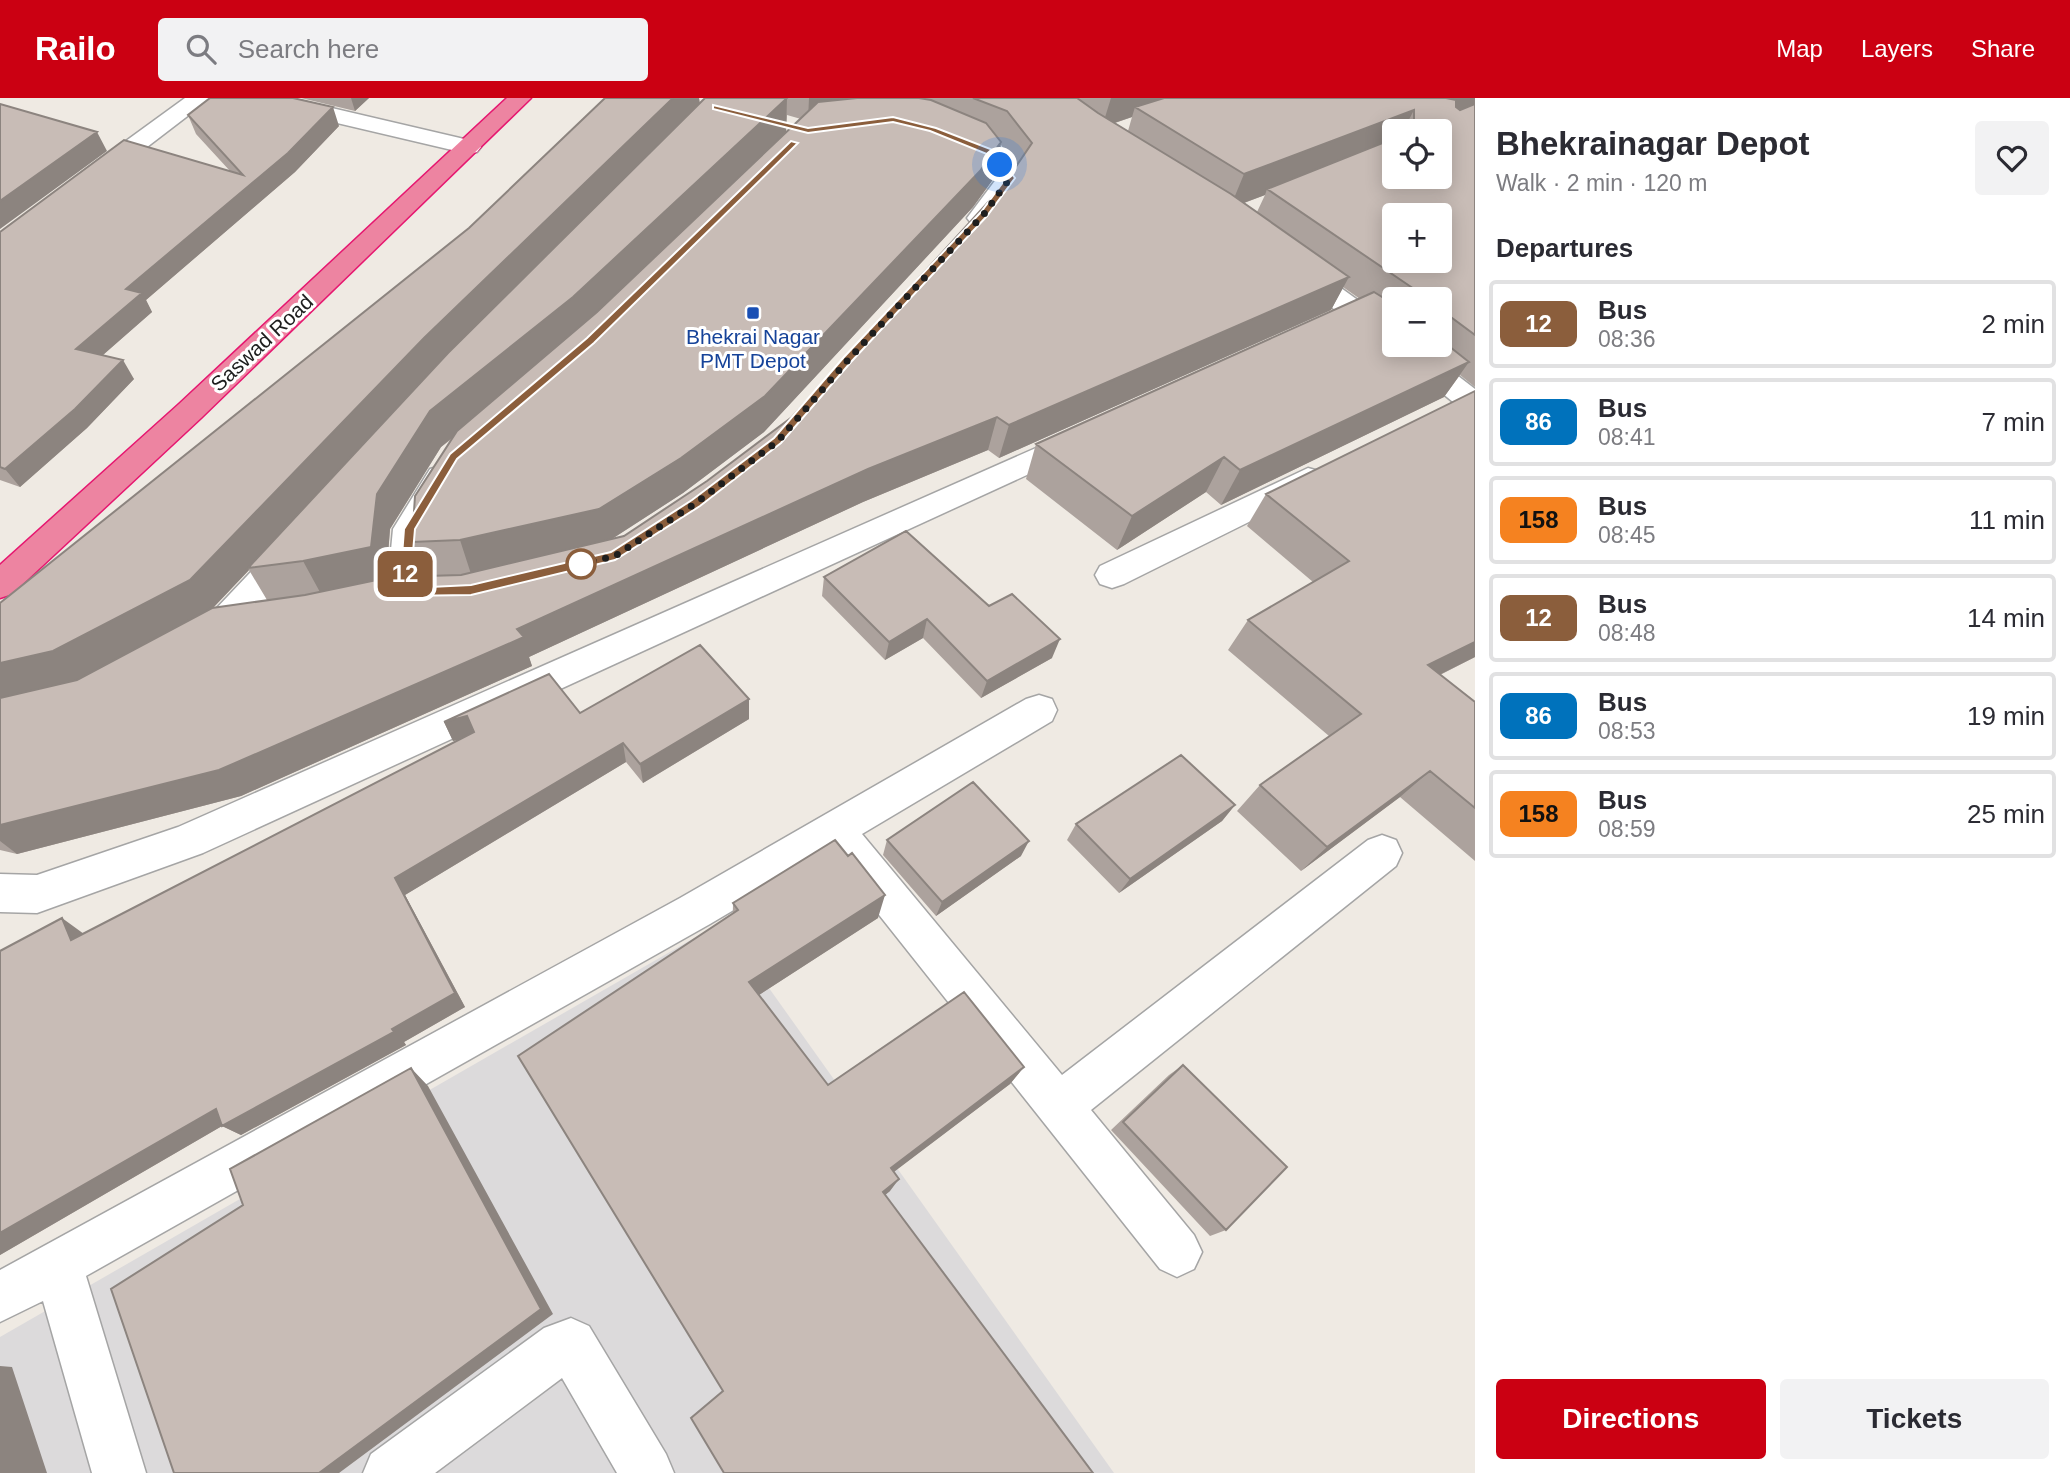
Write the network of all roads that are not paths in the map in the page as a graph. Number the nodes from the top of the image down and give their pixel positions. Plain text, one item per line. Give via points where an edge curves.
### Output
1 (200, 98) edge
2 (260, 98) edge
3 (520, 98) edge
4 (933, 129) edge
5 (469, 147) junction
6 (77, 188) edge
7 (965, 233) edge
8 (1272, 251) edge
9 (1358, 312) junction
10 (1320, 329) edge
11 (1382, 331) edge
12 (1415, 357) edge
13 (1463, 394) edge
14 (1104, 427) edge
15 (454, 457) edge
16 (1334, 466) edge
17 (314, 527) edge
18 (1112, 575) dead end
19 (0, 585) edge
20 (405, 594) edge
21 (265, 617) edge
22 (224, 623) junction
23 (175, 649) edge
24 (1039, 710) dead end
25 (835, 830) junction
26 (1382, 853) edge
27 (0, 893) edge
28 (1060, 1106) junction
29 (1177, 1252) dead end
30 (57, 1264) junction
31 (0, 1297) edge
32 (119, 1473) edge
33 (390, 1473) edge
34 (647, 1473) edge

1 - 6 street
2 - 5 street
3 - 5 highway, Saswad Road
4 - 7 street via 990,152 1010,178
5 - 19 highway, Saswad Road
8 - 9 street
9 - 10 street
9 - 11 street
12 - 13 street
14 - 27 street via 189,841 37,894
15 - 20 street via 410,529
16 - 18 street
17 - 22 street
21 - 22 street
22 - 23 street
24 - 25 street
25 - 28 street
25 - 30 street
26 - 28 street
28 - 29 street
30 - 31 street
30 - 32 street
33 - 34 street via 571,1343

